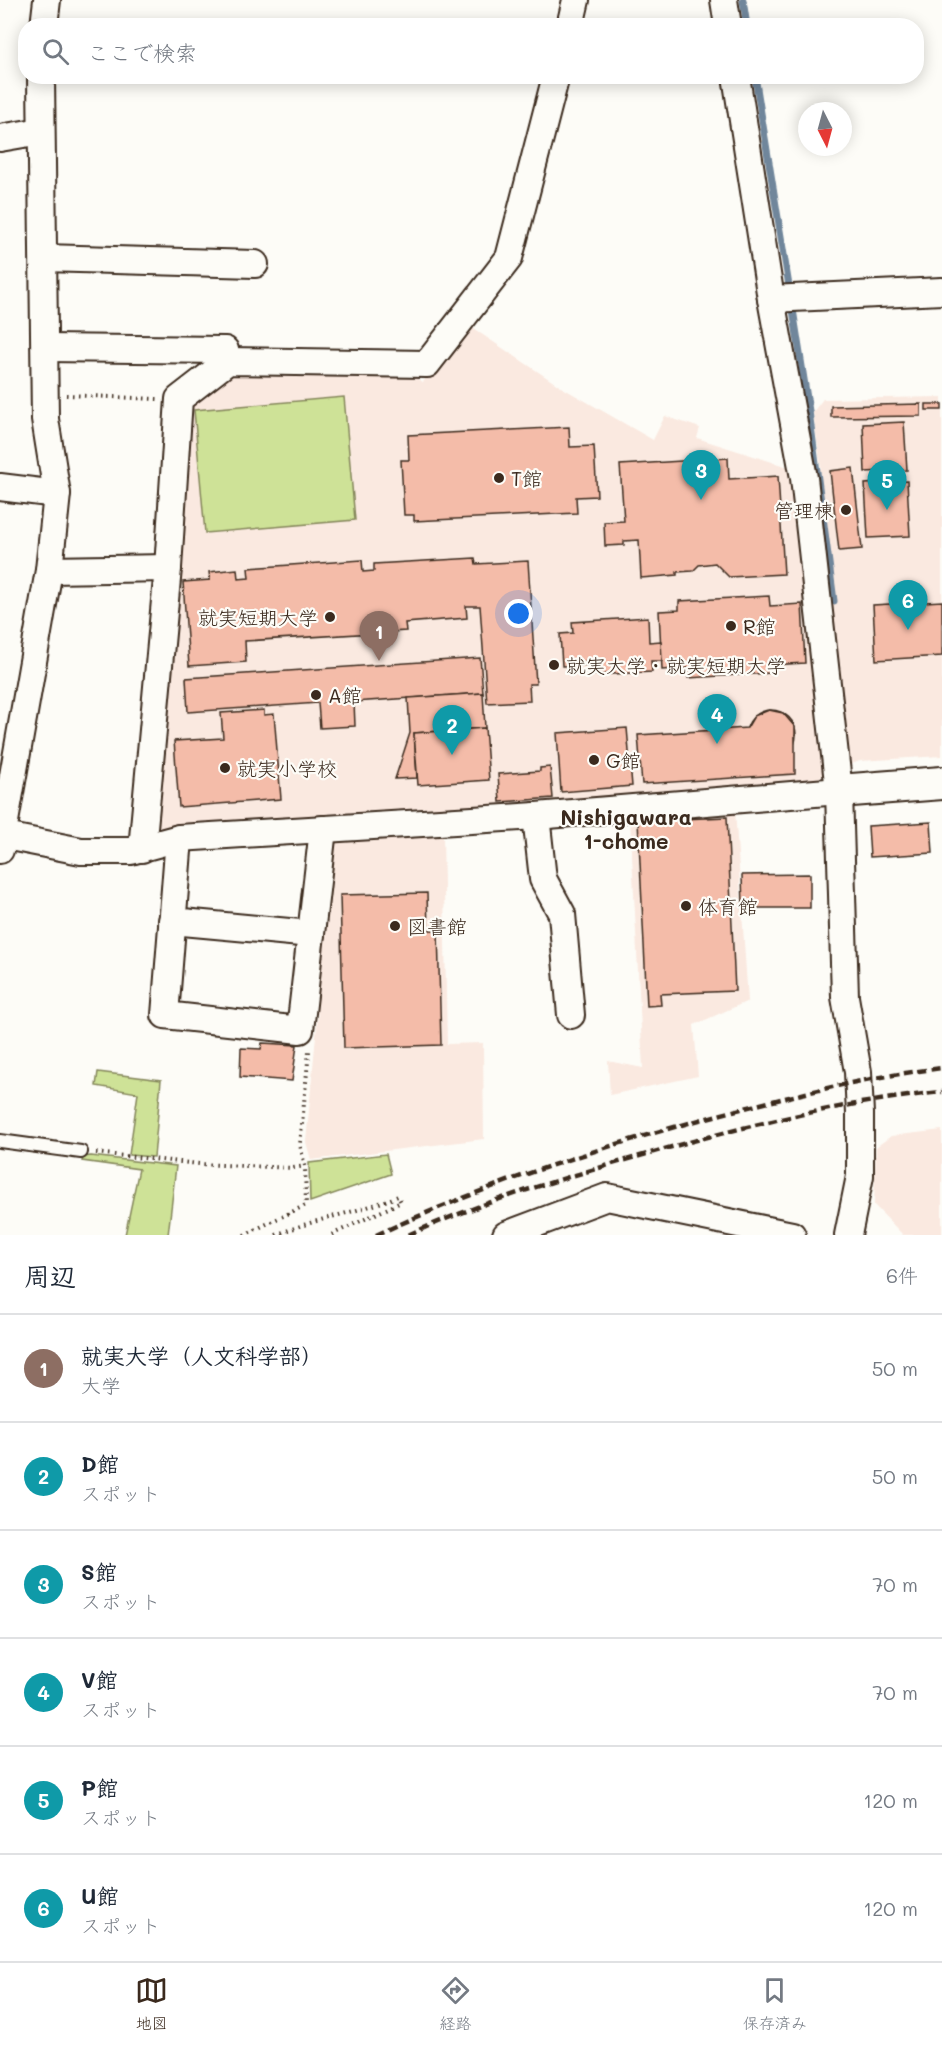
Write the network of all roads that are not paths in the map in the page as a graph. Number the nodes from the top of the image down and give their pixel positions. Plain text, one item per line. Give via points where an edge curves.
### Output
1 (47, 0) edge
2 (576, 0) edge
3 (724, 0) edge
4 (45, 18) edge
5 (572, 18) edge
6 (727, 18) edge
7 (41, 84) edge
8 (554, 84) edge
9 (738, 84) edge
10 (41, 131) junction
11 (0, 138) edge
12 (44, 258) junction
13 (255, 264) dead end
14 (942, 291) edge
15 (785, 299) junction
16 (45, 348) junction
17 (225, 350) dead end
18 (0, 487) edge
19 (57, 494) junction
20 (168, 567) junction
21 (49, 570) junction
22 (942, 783) edge
23 (839, 791) junction
24 (536, 816) junction
25 (322, 829) junction
26 (179, 838) junction
27 (1, 840) edge
28 (142, 849) junction
29 (172, 921) junction
30 (310, 934) junction
31 (571, 1015) dead end
32 (0, 1141) edge
33 (81, 1152) road end
34 (506, 1235) edge
35 (792, 1235) edge
36 (848, 1235) edge

1 - 4 street
2 - 5 street
3 - 6 street
7 - 10 street
8 - 20 street via 509,258 427,364 228,361 179,399
9 - 15 street
10 - 11 street
10 - 12 street
12 - 13 street
12 - 16 street
14 - 15 street
15 - 23 street
16 - 17 street
16 - 19 street via 45,419
18 - 19 street
19 - 21 street
20 - 21 street
20 - 28 street
21 - 27 street
22 - 23 street
23 - 24 street
23 - 36 street via 844,997 858,1072 860,1114 860,1176
24 - 25 street
24 - 31 street via 543,879 562,914
25 - 26 street
25 - 30 street
26 - 28 street
26 - 29 street
27 - 28 street via 81,851
29 - 30 street
29 - 30 street via 165,1015 300,1030
32 - 33 lane
34 - 35 street via 607,1197

